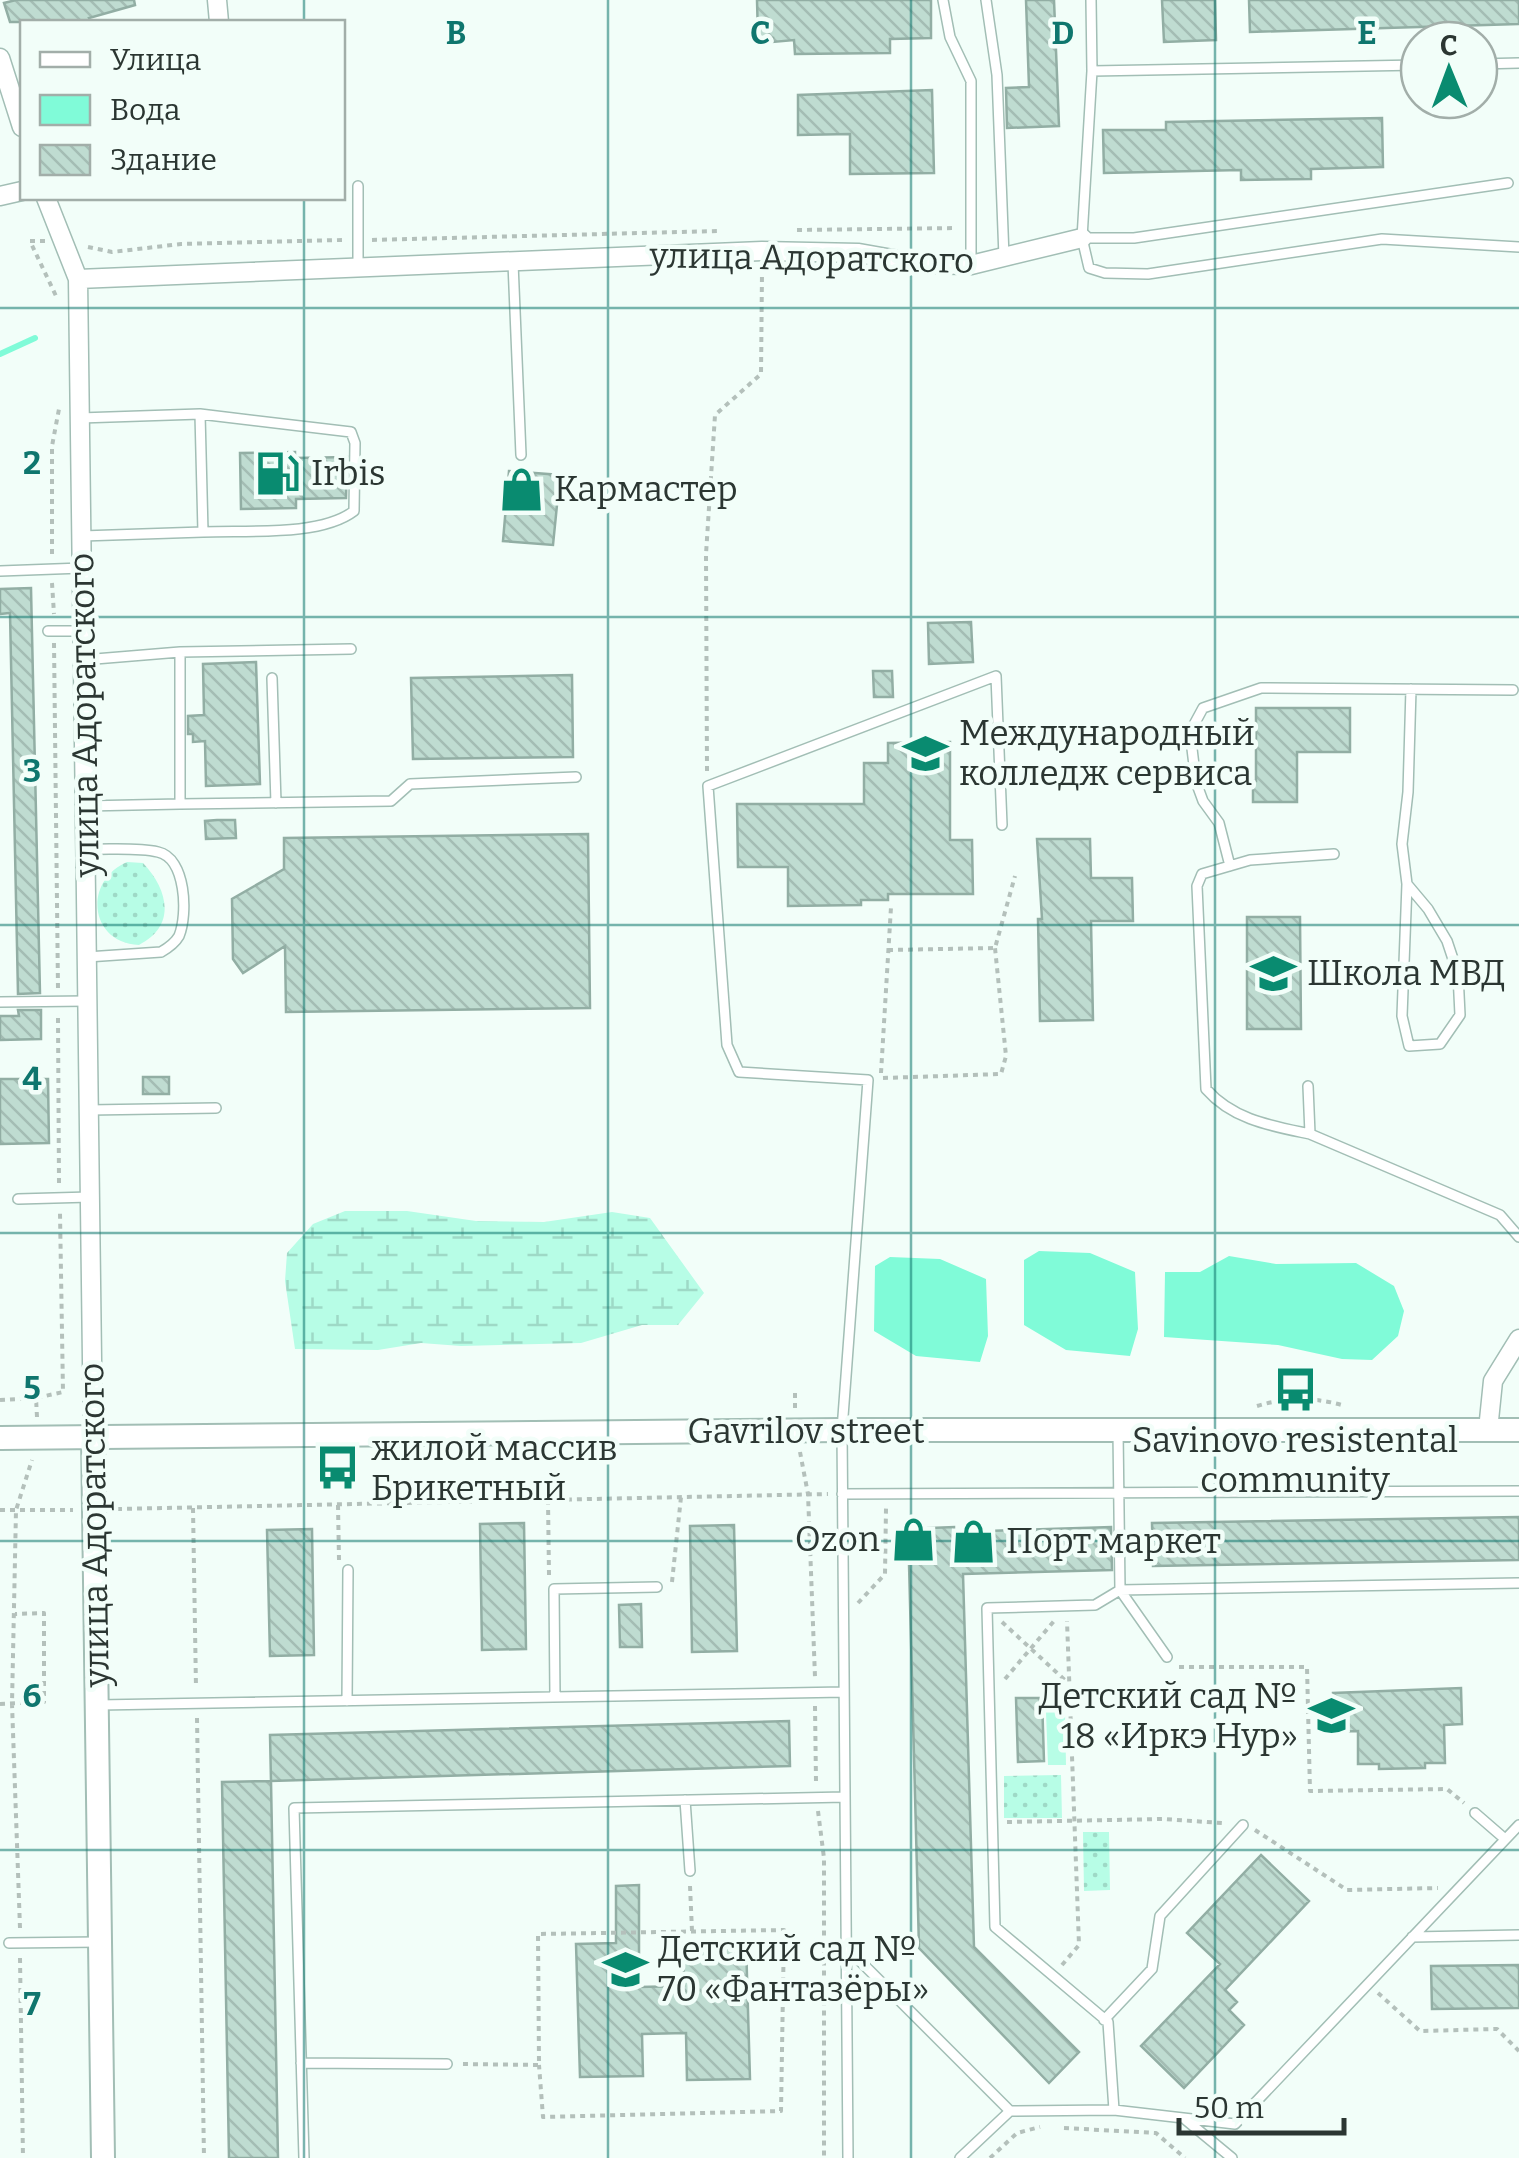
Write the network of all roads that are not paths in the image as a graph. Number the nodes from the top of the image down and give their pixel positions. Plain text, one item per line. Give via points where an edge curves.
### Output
1 (943, 0) edge
2 (986, 0) edge
3 (1091, 0) edge
4 (0, 58) edge
5 (1399, 65) edge
6 (1092, 71) junction
7 (20, 121) edge
8 (1508, 183) dead end
9 (358, 186) dead end
10 (47, 200) edge
11 (1082, 238) junction
12 (1519, 248) edge
13 (1004, 257) junction
14 (513, 262) junction
15 (971, 265) junction
16 (358, 268) junction
17 (78, 280) junction
18 (200, 414) junction
19 (80, 418) junction
20 (521, 455) dead end
21 (203, 532) junction
22 (82, 536) junction
23 (82, 568) junction
24 (0, 571) edge
25 (51, 631) road end
26 (83, 631) junction
27 (351, 649) dead end
28 (180, 652) junction
29 (82, 660) junction
30 (272, 678) dead end
31 (1412, 689) junction
32 (1513, 690) dead end
33 (576, 777) dead end
34 (276, 803) junction
35 (180, 804) junction
36 (85, 806) junction
37 (1002, 825) dead end
38 (86, 850) junction
39 (1334, 854) dead end
40 (1230, 866) junction
41 (1406, 884) junction
42 (87, 956) junction
43 (88, 1001) junction
44 (0, 1002) edge
45 (1308, 1086) dead end
46 (216, 1108) dead end
47 (89, 1110) junction
48 (1310, 1134) junction
49 (90, 1197) junction
50 (18, 1199) dead end
51 (1519, 1236) edge
52 (1519, 1339) edge
53 (842, 1430) junction
54 (1118, 1430) junction
55 (1488, 1430) junction
56 (1519, 1430) edge
57 (93, 1437) junction
58 (0, 1438) edge
59 (1119, 1492) junction
60 (1519, 1492) edge
61 (842, 1494) junction
62 (348, 1570) road end
63 (1519, 1583) edge
64 (658, 1588) road end
65 (1120, 1590) junction
66 (1167, 1657) road end
67 (844, 1692) junction
68 (555, 1697) junction
69 (347, 1702) junction
70 (96, 1706) junction
71 (845, 1797) junction
72 (686, 1800) junction
73 (1475, 1812) road end
74 (1243, 1825) dead end
75 (1519, 1825) edge
76 (1505, 1839) junction
77 (690, 1872) road end
78 (1519, 1935) edge
79 (1412, 1937) junction
80 (99, 1942) junction
81 (14, 1943) road end
82 (846, 1947) junction
83 (1104, 2020) junction
84 (302, 2063) junction
85 (447, 2064) road end
86 (1114, 2110) junction
87 (1010, 2112) junction
88 (1184, 2118) junction
89 (102, 2158) edge
90 (304, 2158) edge
91 (848, 2158) edge
92 (960, 2158) edge
93 (1232, 2158) edge

1 - 15 lane via 950,36 971,80
2 - 13 lane via 997,75
3 - 6 lane
4 - 7 street
5 - 6 lane
6 - 11 lane
8 - 11 lane via 1134,238
9 - 16 lane
10 - 17 street
11 - 12 lane via 1089,268 1126,274 1382,239
11 - 13 street, улица Адоратского
13 - 15 street, улица Адоратского
14 - 15 street, улица Адоратского via 762,251
14 - 16 street, улица Адоратского
14 - 20 lane
16 - 17 street, улица Адоратского
17 - 19 street, улица Адоратского
18 - 19 lane
18 - 21 lane
18 - 21 lane via 351,432 355,443 354,511 347,516 310,527
19 - 22 street, улица Адоратского
21 - 22 lane
22 - 23 street, улица Адоратского
23 - 24 lane
23 - 26 street, улица Адоратского
25 - 26 lane
26 - 29 street, улица Адоратского
27 - 28 lane
28 - 29 lane
28 - 35 lane
29 - 36 street, улица Адоратского
30 - 34 lane
31 - 32 lane
31 - 40 lane via 1261,688 1202,708 1190,732 1196,782 1218,823
31 - 41 lane via 1402,844
33 - 34 lane via 410,784 391,800
34 - 35 lane
35 - 36 lane
36 - 38 street, улица Адоратского
37 - 53 lane via 996,676 708,786 726,1046 739,1072 868,1080
38 - 42 street, улица Адоратского
38 - 42 lane via 160,852 174,862 182,881 179,935 161,952
39 - 40 lane
40 - 48 lane via 1202,874 1198,886 1206,1090 1220,1105 1258,1123
41 - 41 lane via 1447,941 1458,974 1460,1015 1440,1044 1410,1046 1402,1016
42 - 43 street, улица Адоратского
43 - 44 lane
43 - 47 street, улица Адоратского
45 - 48 lane
46 - 47 lane
47 - 49 street, улица Адоратского
48 - 51 lane via 1500,1215
49 - 50 lane
49 - 57 street, улица Адоратского
52 - 55 street via 1494,1381
53 - 54 street, Gavrilov street
53 - 57 street, Gavrilov street
53 - 61 lane
54 - 55 street, Gavrilov street
54 - 59 lane
55 - 56 street, Gavrilov street
57 - 58 street, Gavrilov street
57 - 70 street, улица Адоратского
59 - 60 lane
59 - 61 lane
59 - 65 lane
61 - 67 lane
62 - 69 lane
63 - 65 lane
64 - 68 lane via 554,1589
65 - 66 lane
65 - 83 lane via 1096,1605 988,1608 995,1926
67 - 68 lane
67 - 71 lane
68 - 69 lane
69 - 70 lane
70 - 80 street, улица Адоратского
71 - 72 lane
71 - 82 lane
72 - 77 lane
72 - 84 lane via 294,1808
73 - 76 lane
74 - 83 lane via 1160,1916 1152,1969
75 - 76 lane
76 - 79 lane
78 - 79 lane
79 - 88 lane via 1235,2124
80 - 81 lane
80 - 89 street, улица Адоратского
82 - 87 lane
82 - 91 lane
83 - 86 lane
84 - 85 lane
84 - 90 lane
86 - 87 lane
86 - 88 lane
87 - 92 lane
88 - 93 lane

